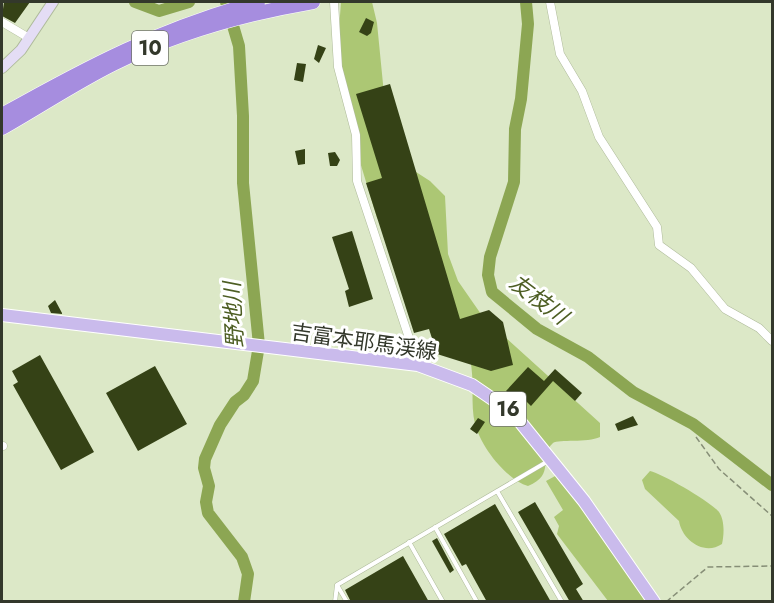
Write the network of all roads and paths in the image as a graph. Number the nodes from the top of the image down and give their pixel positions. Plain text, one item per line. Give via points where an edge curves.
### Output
1 (53, 2) edge
2 (258, 2) edge
3 (312, 2) edge
4 (334, 2) edge
5 (550, 2) edge
6 (2, 22) edge
7 (29, 38) junction
8 (2, 68) edge
9 (2, 115) edge
10 (2, 128) edge
11 (2, 315) edge
12 (772, 341) edge
13 (418, 365) junction
14 (696, 437) dead end
15 (552, 459) junction
16 (498, 491) junction
17 (772, 516) edge
18 (435, 527) junction
19 (409, 542) junction
20 (772, 566) edge
21 (337, 585) junction
22 (335, 602) edge
23 (347, 602) edge
24 (443, 602) edge
25 (477, 602) edge
26 (562, 602) edge
27 (654, 602) edge
28 (666, 602) edge

1 - 7 main road
2 - 9 highway, 10 via 141,41
3 - 10 highway, 10 via 224,21 145,50
4 - 13 street via 338,68 356,135 357,181
5 - 12 street via 560,54 582,92 599,137 657,226 659,245 691,268 725,309 759,328
6 - 7 street
7 - 8 main road
11 - 13 main road, 吉富本耶馬渓線 / 16
13 - 15 main road, 吉富本耶馬渓線 / 16 via 450,375 500,402
14 - 17 path via 719,469
15 - 16 lane
15 - 27 main road, 吉富本耶馬渓線 / 16
16 - 18 lane
16 - 26 lane
18 - 19 lane
18 - 25 lane
19 - 21 lane
19 - 24 lane
20 - 28 path via 708,567
21 - 22 lane
21 - 23 lane

